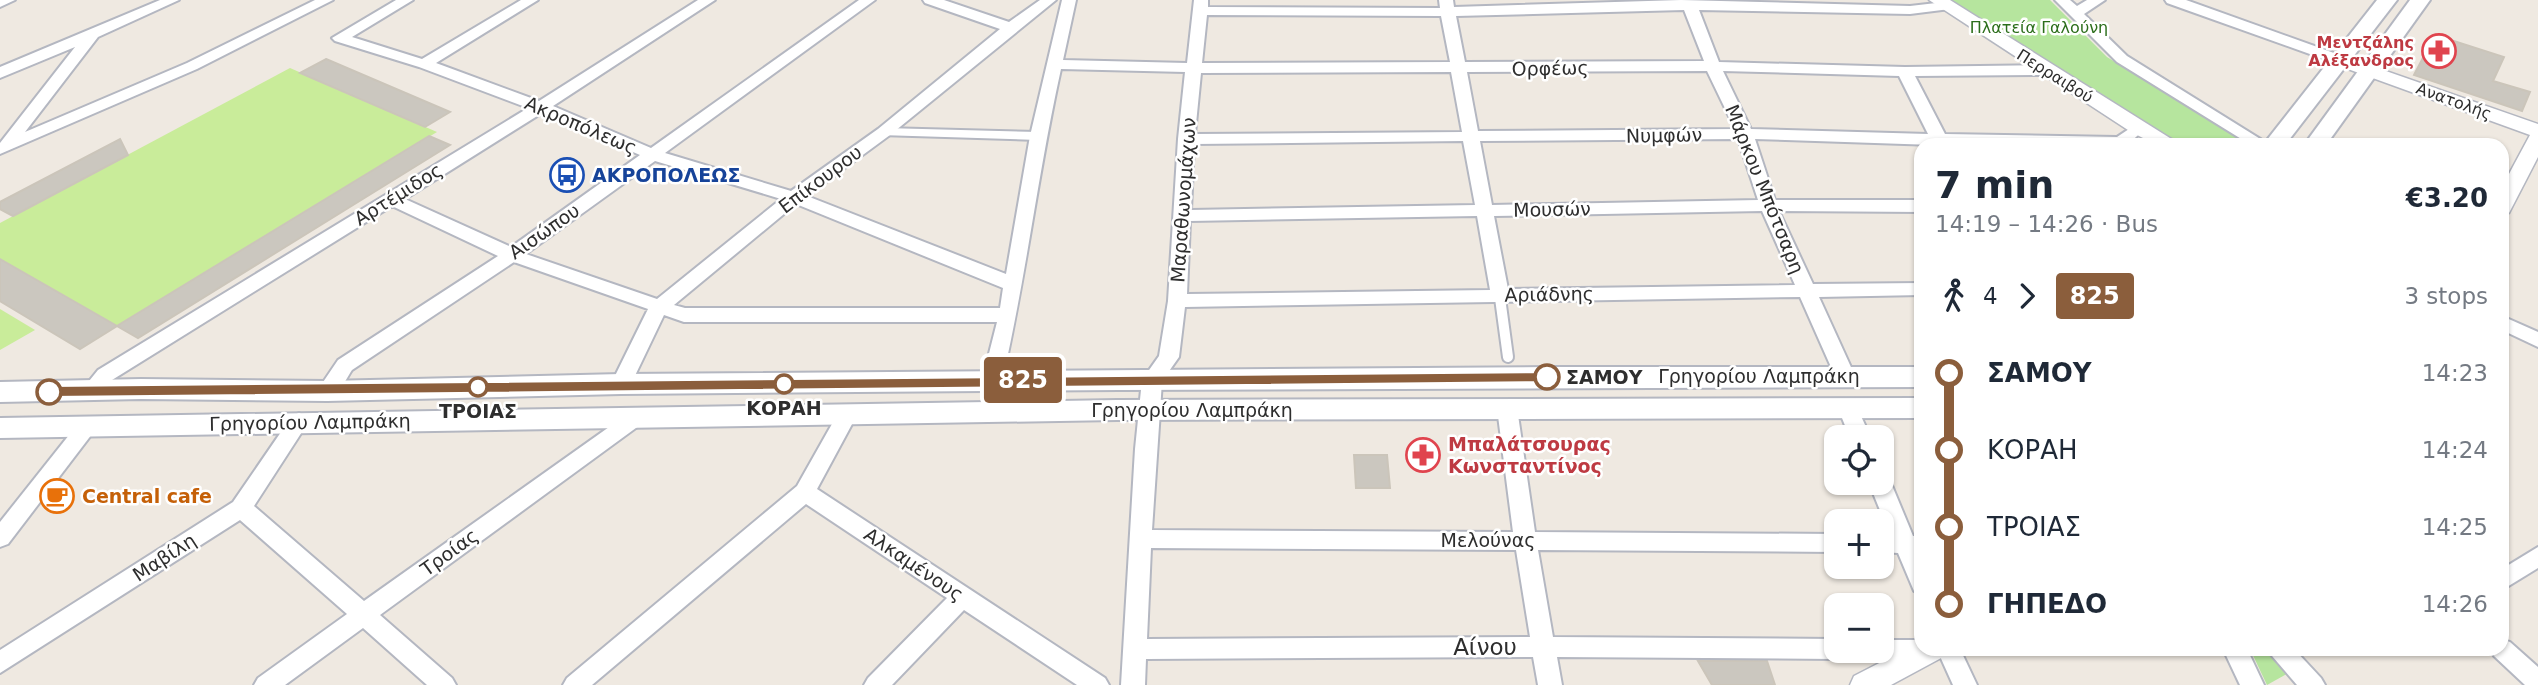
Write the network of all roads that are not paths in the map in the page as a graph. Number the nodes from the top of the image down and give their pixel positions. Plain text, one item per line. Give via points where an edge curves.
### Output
1 (8, 0) edge
2 (172, 0) edge
3 (326, 0) edge
4 (406, 0) edge
5 (531, 0) edge
6 (708, 0) edge
7 (868, 0) edge
8 (930, 0) edge
9 (1049, 0) edge
10 (1069, 0) edge
11 (2062, 0) edge
12 (2098, 0) edge
13 (2172, 0) edge
14 (2387, 0) edge
15 (2420, 0) edge
16 (0, 3) edge
17 (1689, 3) edge
18 (1941, 3) edge
19 (1200, 6) edge
20 (1447, 6) edge
21 (2075, 13) junction
22 (1010, 28) junction
23 (94, 32) junction
24 (2340, 60) junction
25 (424, 64) junction
26 (1054, 64) junction
27 (1713, 66) junction
28 (1192, 68) junction
29 (1457, 69) junction
30 (2045, 70) junction
31 (2370, 70) junction
32 (1905, 72) junction
33 (0, 73) edge
34 (541, 107) junction
35 (2138, 128) junction
36 (2538, 131) edge
37 (884, 132) junction
38 (1745, 134) junction
39 (1038, 136) junction
40 (1470, 137) junction
41 (1938, 138) edge
42 (2126, 138) edge
43 (2147, 138) edge
44 (2157, 138) edge
45 (2250, 138) edge
46 (2279, 138) edge
47 (2320, 138) edge
48 (2538, 138) edge
49 (1186, 139) junction
50 (1914, 141) edge
51 (2, 150) edge
52 (653, 155) junction
53 (2509, 194) edge
54 (794, 197) junction
55 (391, 199) junction
56 (1768, 205) junction
57 (1914, 206) edge
58 (1484, 210) junction
59 (1184, 216) junction
60 (512, 254) junction
61 (1012, 284) junction
62 (1806, 289) junction
63 (1914, 289) edge
64 (1500, 296) junction
65 (1177, 301) junction
66 (659, 308) junction
67 (1008, 316) junction
68 (2509, 326) edge
69 (2538, 340) edge
70 (1508, 357) dead end
71 (1845, 376) junction
72 (1914, 377) edge
73 (992, 381) junction
74 (621, 384) junction
75 (91, 391) junction
76 (327, 391) junction
77 (0, 392) edge
78 (1151, 395) junction
79 (1507, 408) junction
80 (1849, 408) junction
81 (1914, 408) edge
82 (848, 413) junction
83 (633, 420) junction
84 (299, 421) junction
85 (89, 425) junction
86 (1856, 425) edge
87 (0, 428) edge
88 (805, 492) junction
89 (1886, 495) edge
90 (241, 508) junction
91 (0, 538) edge
92 (1140, 539) junction
93 (1525, 540) junction
94 (1824, 543) edge
95 (1894, 543) edge
96 (1913, 544) edge
97 (2538, 556) edge
98 (2509, 576) edge
99 (962, 597) junction
100 (363, 614) junction
101 (1544, 647) junction
102 (1135, 649) junction
103 (1824, 649) edge
104 (1894, 650) edge
105 (1914, 650) edge
106 (2509, 655) edge
107 (1920, 656) edge
108 (1951, 656) edge
109 (2238, 656) edge
110 (2285, 656) edge
111 (0, 663) edge
112 (2538, 682) edge
113 (266, 685) edge
114 (444, 685) edge
115 (575, 685) edge
116 (876, 685) edge
117 (1097, 685) edge
118 (1133, 685) edge
119 (1550, 685) edge
120 (1864, 685) edge
121 (1965, 685) edge
122 (2252, 685) edge
123 (2313, 685) edge

1 - 16 street
2 - 23 street
3 - 51 street
4 - 25 street, Ακροπόλεως via 340,38
5 - 25 street
6 - 34 street, Αρτέμιδος
7 - 52 street, Αισώπου
8 - 22 street
9 - 22 street, Επίκουρου
10 - 26 street
11 - 21 street
12 - 21 street
13 - 24 street, Ανατολής
14 - 24 main road
15 - 31 main road
17 - 18 street via 1910,10
17 - 20 street
17 - 27 street, Μάρκου Μπότσαρη
18 - 30 street, Περραιβού
19 - 20 street
19 - 28 street, Μαραθωνομάχων
20 - 29 street
21 - 45 street via 2122,60
22 - 37 street, Επίκουρου
23 - 33 street
23 - 51 street
24 - 31 street, Ανατολής
24 - 46 main road
25 - 34 street, Ακροπόλεως
26 - 28 street, Ορφέως
26 - 39 street
27 - 29 street, Ορφέως
27 - 32 street, Ορφέως
27 - 38 street, Μάρκου Μπότσαρη
28 - 29 street, Ορφέως
28 - 49 street, Μαραθωνομάχων
29 - 40 street
30 - 32 street, Ορφέως
30 - 35 street, Περραιβού
31 - 36 street, Ανατολής
31 - 47 main road
32 - 41 street
34 - 52 street, Ακροπόλεως
34 - 55 street, Αρτέμιδος
35 - 42 street, Νυμφών
35 - 43 street, Περραιβού
35 - 44 street, Περραιβού
37 - 39 street
37 - 54 street, Επίκουρου
38 - 40 street, Νυμφών
38 - 50 street, Νυμφών
38 - 56 street, Μάρκου Μπότσαρη
39 - 61 street
40 - 49 street, Νυμφών
40 - 58 street
48 - 53 street
49 - 59 street, Μαραθωνομάχων
52 - 54 street, Ακροπόλεως
52 - 60 street, Αισώπου
54 - 61 street, Ακροπόλεως
54 - 66 street, Επίκουρου
55 - 60 street
55 - 75 street, Αρτέμιδος via 105,375
56 - 57 street, Μουσών
56 - 58 street, Μουσών
56 - 62 street, Μάρκου Μπότσαρη
58 - 59 street, Μουσών
58 - 64 street
59 - 65 street, Μαραθωνομάχων
60 - 66 street
60 - 76 street, Αισώπου via 345,365
61 - 67 street
62 - 63 street, Αριάδνης
62 - 64 street, Αριάδνης
62 - 71 street, Μάρκου Μπότσαρη
64 - 65 street, Αριάδνης
64 - 70 lane
65 - 78 street, Μαραθωνομάχων via 1169,357
66 - 67 street via 684,315
66 - 74 street, Επίκουρου
67 - 73 street
68 - 69 street
71 - 72 main road, Γρηγορίου Λαμπράκη
71 - 78 main road, Γρηγορίου Λαμπράκη via 1200,382
73 - 74 main road, Γρηγορίου Λαμπράκη
73 - 78 main road, Γρηγορίου Λαμπράκη
74 - 76 main road, Γρηγορίου Λαμπράκη
75 - 76 main road, Γρηγορίου Λαμπράκη
75 - 77 main road, Γρηγορίου Λαμπράκη
78 - 79 main road, Γρηγορίου Λαμπράκη
78 - 82 main road, Γρηγορίου Λαμπράκη
78 - 92 street
79 - 80 main road, Γρηγορίου Λαμπράκη
79 - 93 street
80 - 81 main road, Γρηγορίου Λαμπράκη
80 - 86 street
82 - 83 main road, Γρηγορίου Λαμπράκη
82 - 88 street
83 - 84 main road, Γρηγορίου Λαμπράκη
83 - 100 street, Τροίας
84 - 85 main road, Γρηγορίου Λαμπράκη
84 - 90 street, Μαβίλη
85 - 87 main road, Γρηγορίου Λαμπράκη
85 - 91 street
88 - 99 street, Αλκαμένους
88 - 115 street
89 - 96 street
90 - 100 street
90 - 111 street, Μαβίλη
92 - 93 street, Μελούνας
92 - 102 street
93 - 94 street, Μελούνας
93 - 101 street
95 - 96 street
97 - 98 street
99 - 116 street
99 - 117 street, Αλκαμένους
100 - 113 street, Τροίας
100 - 114 street
101 - 102 street, Αίνου
101 - 103 street, Αίνου
101 - 119 street
102 - 118 street
104 - 105 street
106 - 112 street
107 - 120 street
108 - 121 street
109 - 122 street
110 - 123 street

